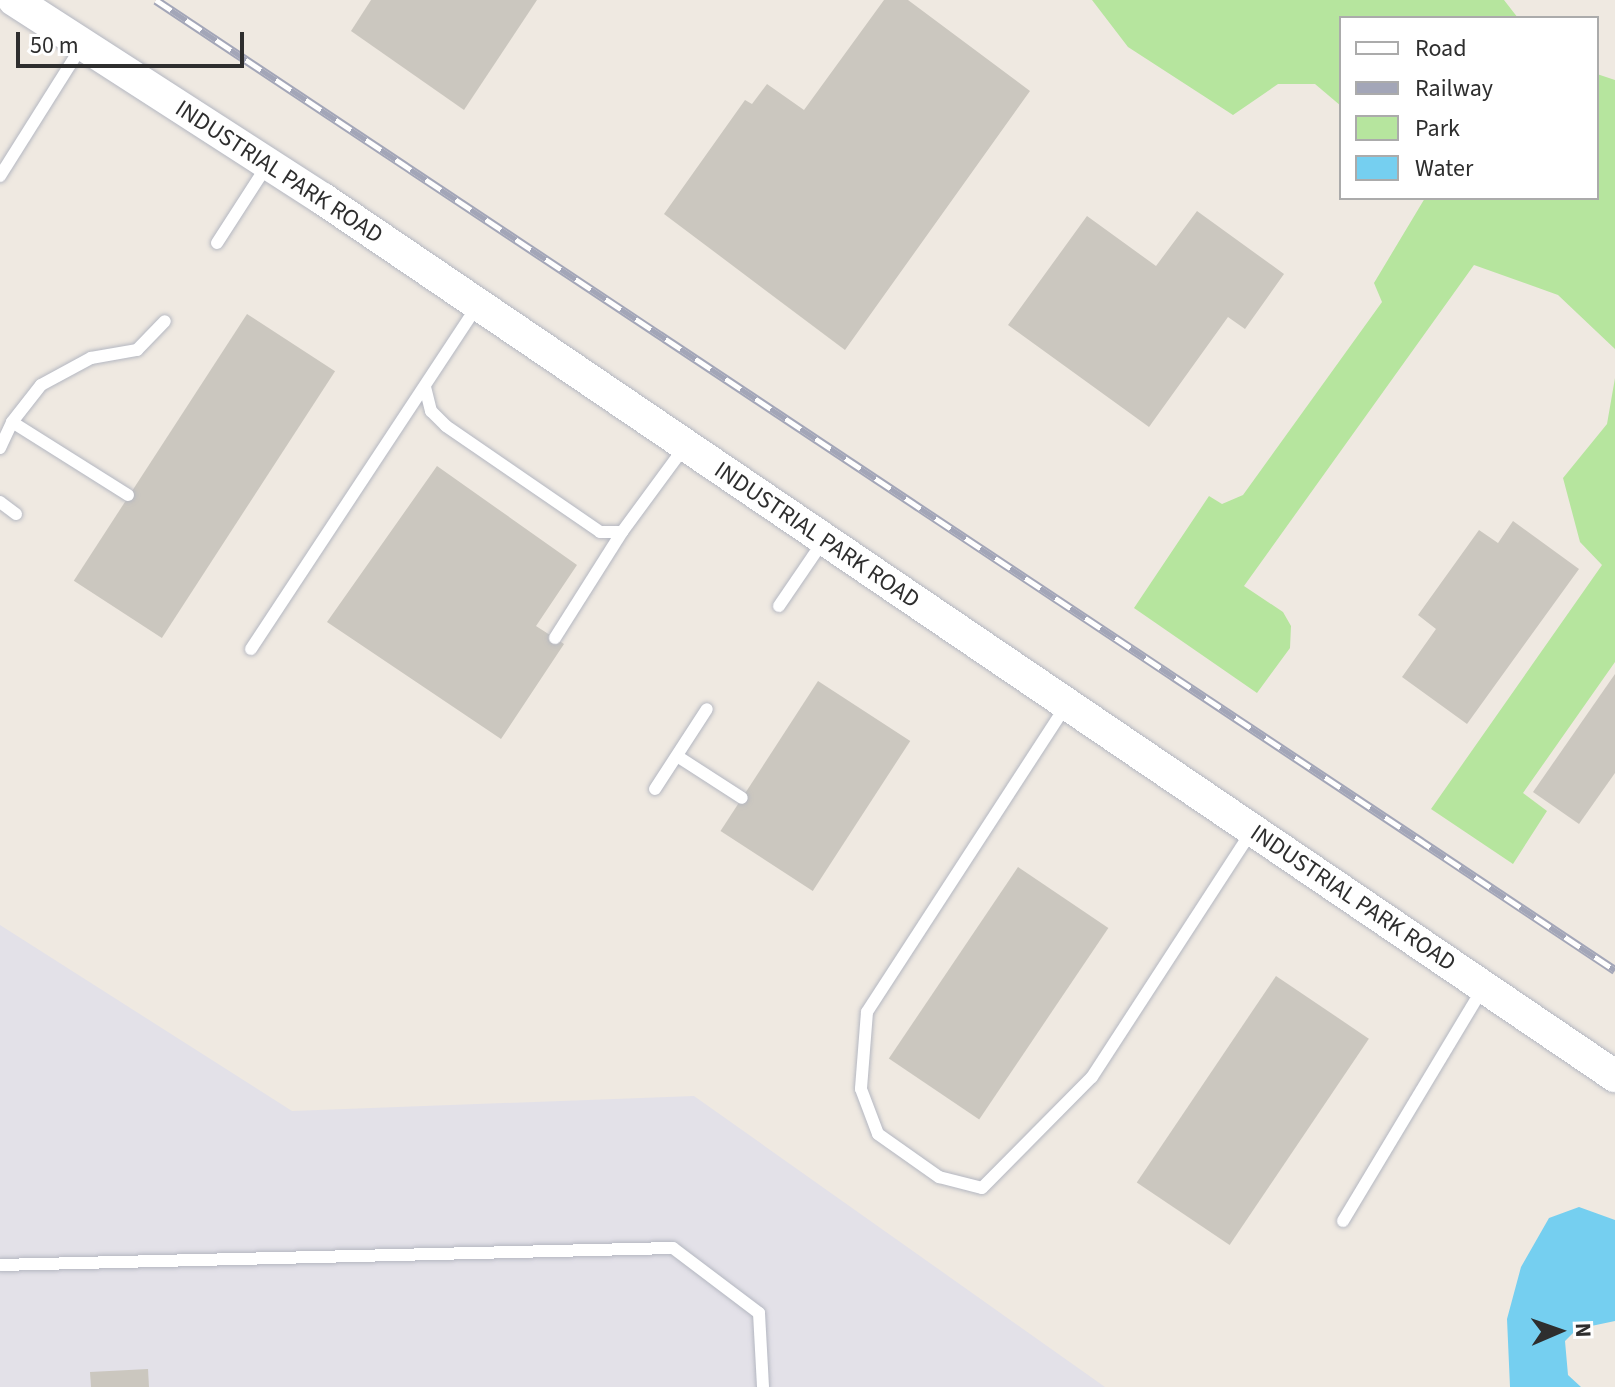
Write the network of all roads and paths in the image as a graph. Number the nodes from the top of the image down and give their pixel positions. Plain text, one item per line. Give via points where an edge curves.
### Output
1 (14, 0) edge
2 (83, 44) junction
3 (268, 164) junction
4 (0, 176) edge
5 (217, 243) dead end
6 (478, 305) junction
7 (165, 321) dead end
8 (425, 387) junction
9 (12, 422) junction
10 (686, 445) junction
11 (0, 448) edge
12 (128, 495) dead end
13 (0, 502) edge
14 (16, 514) dead end
15 (622, 532) junction
16 (824, 540) junction
17 (779, 606) dead end
18 (555, 638) dead end
19 (251, 649) dead end
20 (1067, 704) junction
21 (707, 709) dead end
22 (677, 756) junction
23 (655, 789) dead end
24 (742, 798) dead end
25 (1253, 830) junction
26 (1484, 987) junction
27 (1615, 1076) edge
28 (1343, 1221) dead end
29 (0, 1265) edge
30 (763, 1387) edge

1 - 2 street, INDUSTRIAL PARK ROAD
2 - 3 street, INDUSTRIAL PARK ROAD
2 - 4 lane
3 - 5 lane
3 - 6 street, INDUSTRIAL PARK ROAD
6 - 8 lane
6 - 10 street, INDUSTRIAL PARK ROAD
7 - 9 lane via 137,350 91,358 41,385
8 - 15 lane via 431,411 446,426 574,518 600,532
8 - 19 lane
9 - 11 lane
9 - 12 lane
10 - 15 lane
10 - 16 street, INDUSTRIAL PARK ROAD
13 - 14 lane
15 - 18 lane
16 - 17 lane
16 - 20 street, INDUSTRIAL PARK ROAD
20 - 25 street, INDUSTRIAL PARK ROAD
20 - 25 lane via 867,1012 861,1089 878,1134 939,1177 982,1188 1092,1077
21 - 22 lane
22 - 23 lane
22 - 24 lane
25 - 26 street, INDUSTRIAL PARK ROAD
26 - 27 street, INDUSTRIAL PARK ROAD
26 - 28 lane
29 - 30 lane via 673,1248 759,1313

